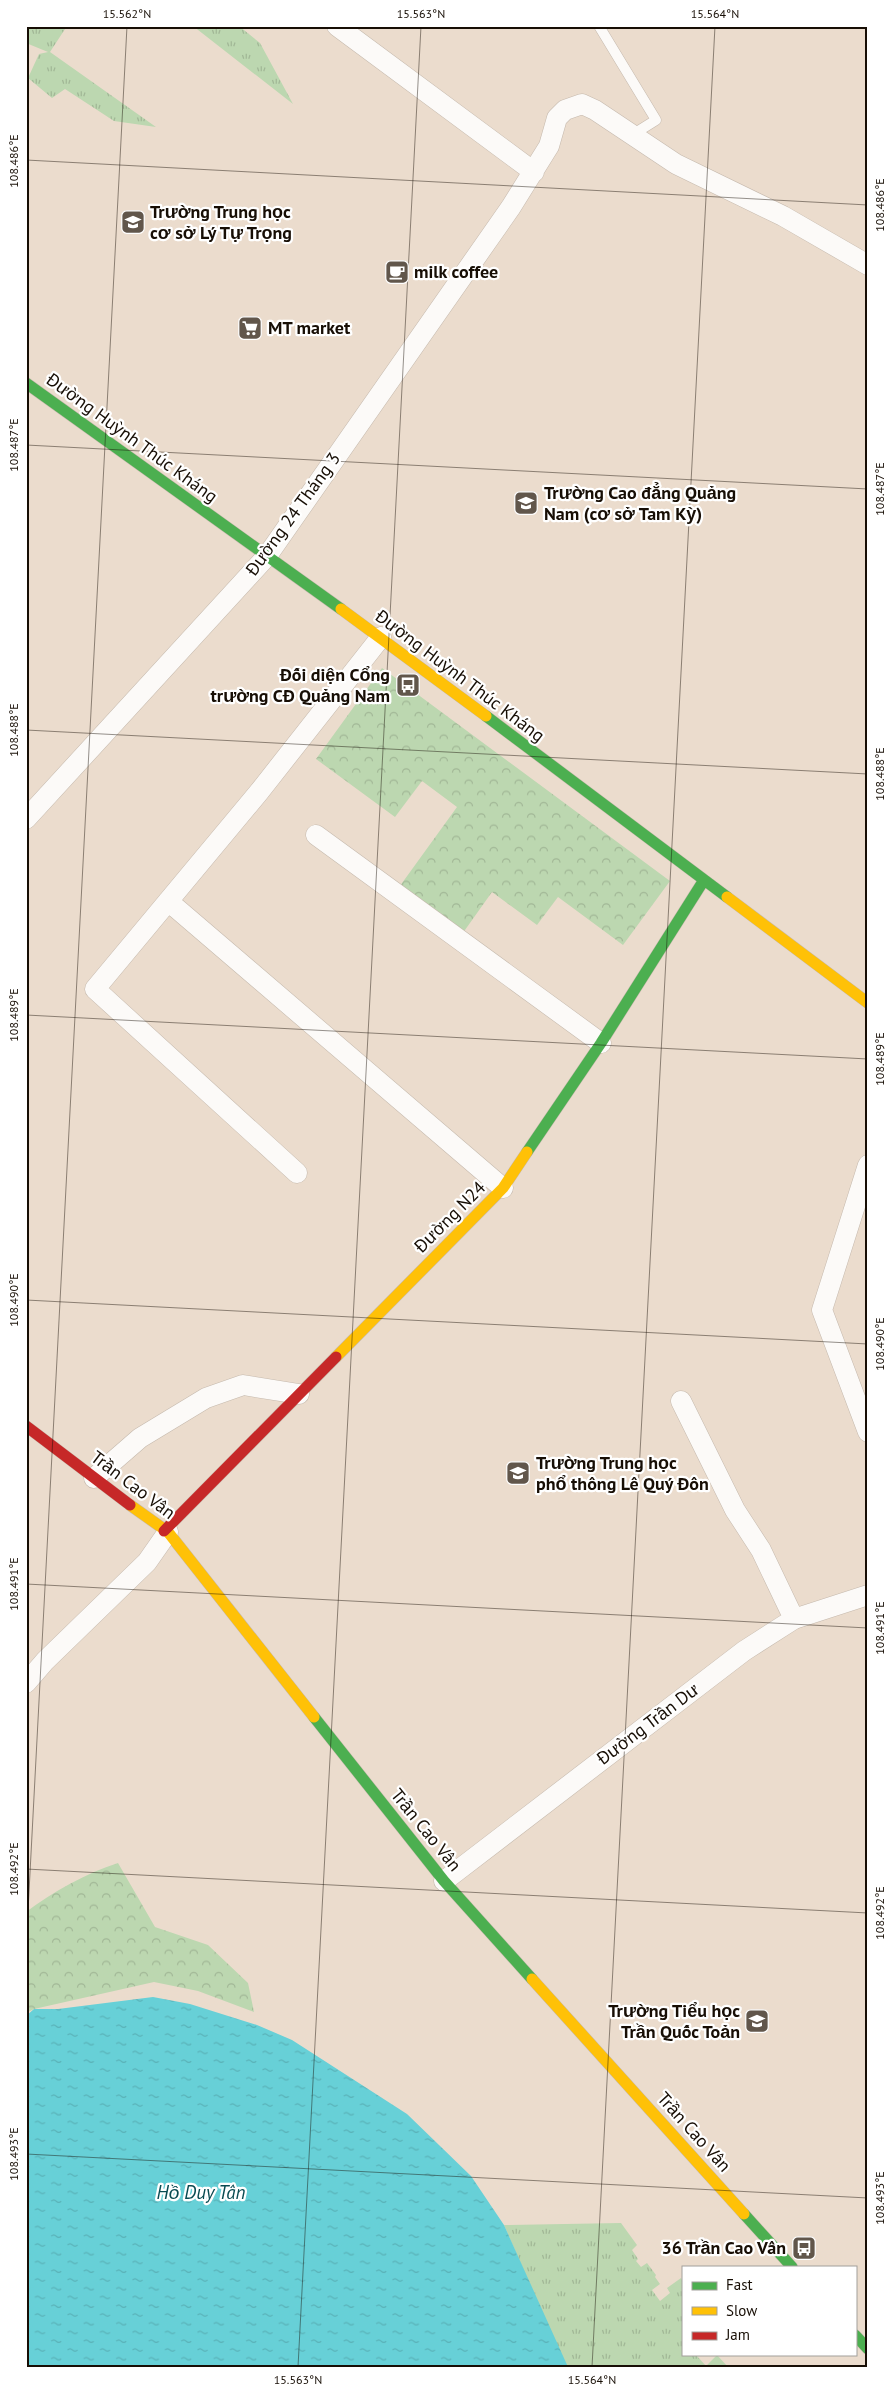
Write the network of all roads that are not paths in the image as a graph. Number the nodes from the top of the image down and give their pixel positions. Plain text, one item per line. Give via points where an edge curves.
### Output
1 (337, 26) edge
2 (599, 26) edge
3 (632, 135) junction
4 (534, 172) junction
5 (868, 265) edge
6 (26, 383) edge
7 (267, 556) junction
8 (380, 637) junction
9 (26, 819) edge
10 (316, 836) dead end
11 (704, 880) junction
12 (168, 901) junction
13 (868, 1003) edge
14 (601, 1043) junction
15 (868, 1166) edge
16 (297, 1173) dead end
17 (503, 1188) junction
18 (300, 1394) junction
19 (681, 1400) dead end
20 (26, 1426) edge
21 (868, 1432) edge
22 (94, 1478) junction
23 (166, 1532) junction
24 (868, 1595) edge
25 (794, 1620) junction
26 (26, 1683) edge
27 (444, 1881) junction
28 (791, 2266) edge
29 (856, 2336) edge
30 (868, 2349) edge

1 - 4 street
2 - 3 lane via 656,120
3 - 4 street, Đường 24 Tháng 3 via 595,110 582,104 572,106 557,118 549,146
3 - 5 street, Đường 24 Tháng 3 via 676,164 783,216
4 - 7 street, Đường 24 Tháng 3
6 - 7 street, Đường Huỳnh Thúc Kháng
7 - 8 street, Đường Huỳnh Thúc Kháng
7 - 9 street, Đường 24 Tháng 3
8 - 11 street, Đường Huỳnh Thúc Kháng
8 - 12 street via 259,792
10 - 14 street
11 - 13 street, Đường Huỳnh Thúc Kháng
11 - 14 street, Đường N24
12 - 16 street via 95,989
12 - 17 street
14 - 17 street, Đường N24
15 - 21 street via 822,1310
17 - 18 street, Đường N24
18 - 22 street via 243,1385 206,1398 140,1438
18 - 23 street, Đường N24
19 - 25 street via 735,1510 761,1550
20 - 22 street, Trần Cao Vân
22 - 23 street, Trần Cao Vân
23 - 26 street via 147,1562
23 - 27 street, Trần Cao Vân
24 - 25 street, Đường Trần Dư
25 - 27 street, Đường Trần Dư via 744,1651
27 - 28 street, Trần Cao Vân
29 - 30 street

